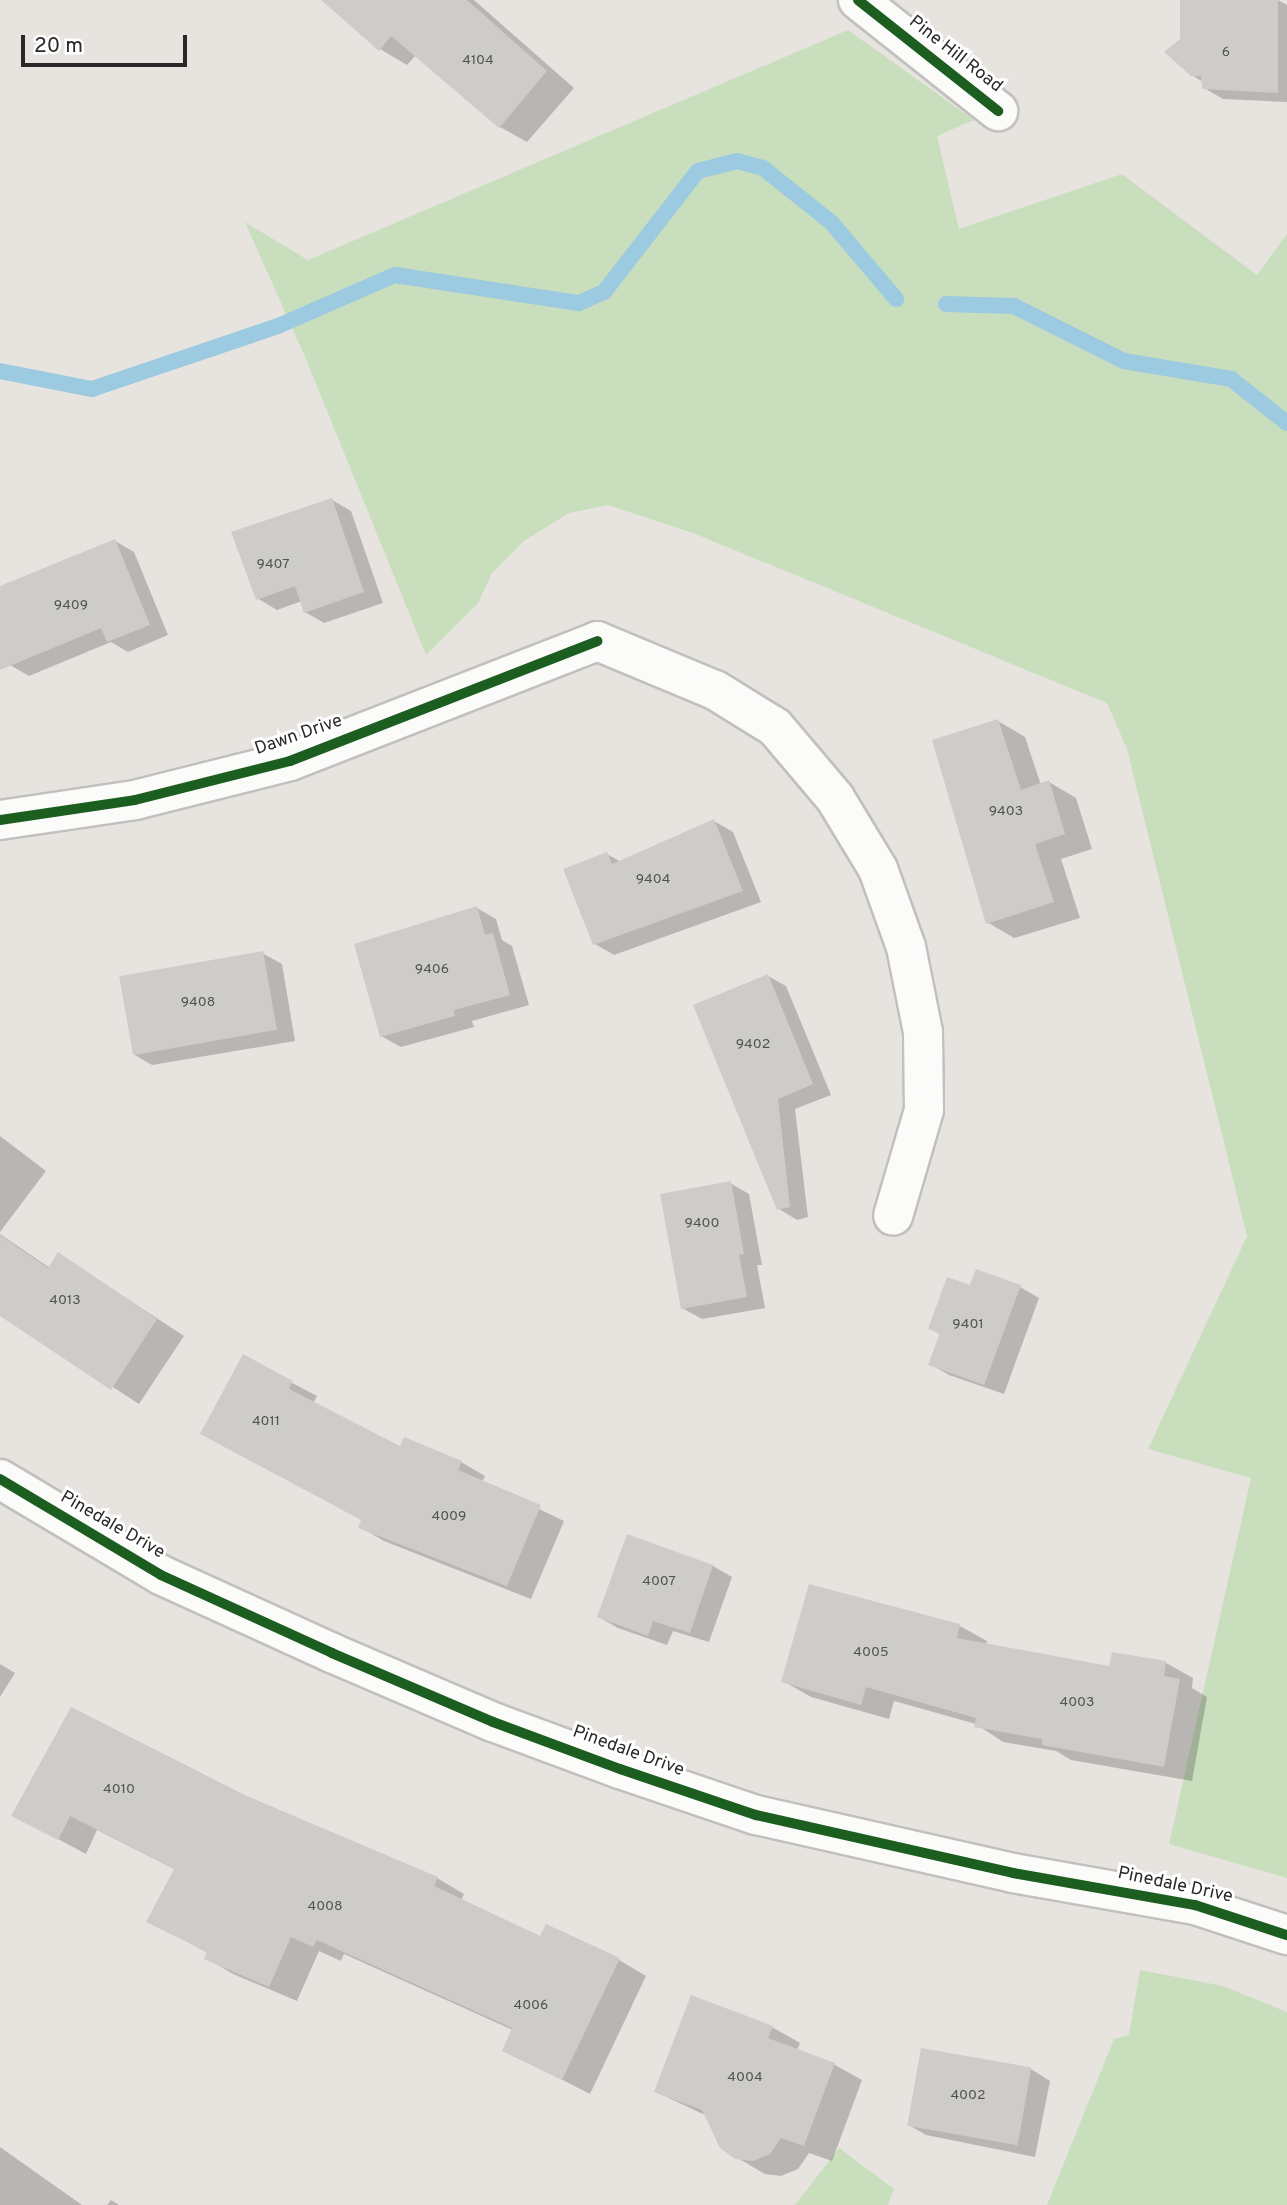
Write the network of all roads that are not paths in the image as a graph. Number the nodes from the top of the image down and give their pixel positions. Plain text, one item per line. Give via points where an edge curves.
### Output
1 (858, 0) edge
2 (998, 111) dead end
3 (0, 820) edge
4 (893, 1216) dead end
5 (0, 1479) edge
6 (1287, 1935) edge

1 - 2 street, Pine Hill Road
3 - 4 street, Dawn Drive via 135,800 290,761 597,641 715,690 775,727 835,798 877,869 906,947 923,1031 924,1110
5 - 6 street, Pinedale Drive via 161,1575 332,1653 620,1769 756,1815 1013,1873 1195,1905

